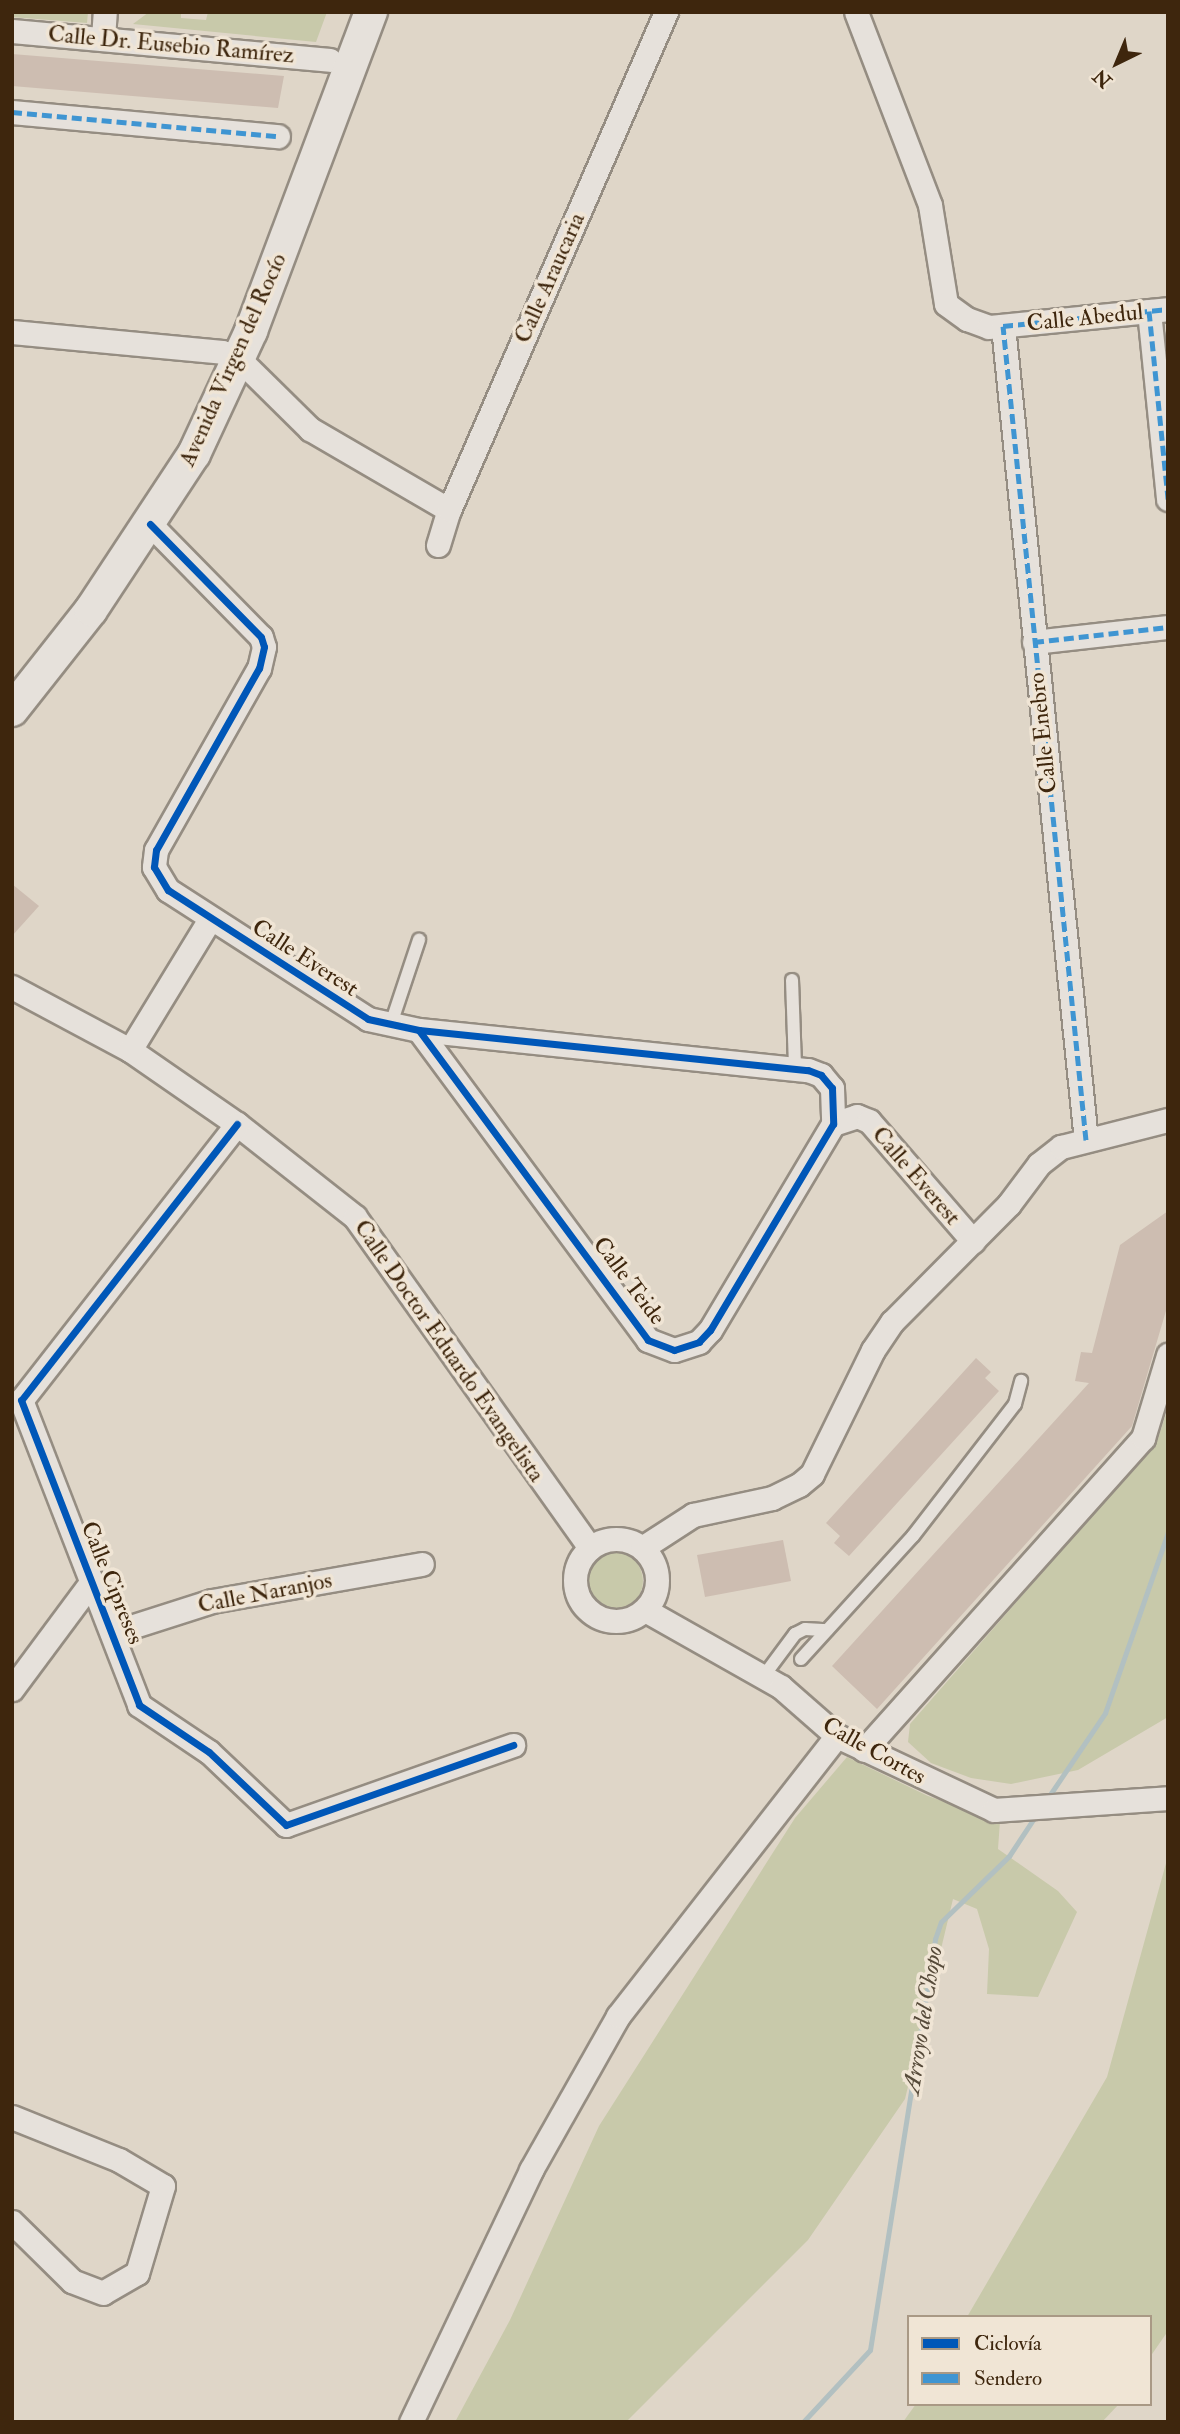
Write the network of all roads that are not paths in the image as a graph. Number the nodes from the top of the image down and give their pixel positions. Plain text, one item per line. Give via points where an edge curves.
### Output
1 (105, 12) edge
2 (351, 12) edge
3 (370, 12) edge
4 (666, 12) edge
5 (856, 12) edge
6 (12, 31) edge
7 (103, 38) junction
8 (330, 60) junction
9 (12, 113) edge
10 (278, 136) dead end
11 (946, 304) junction
12 (1158, 310) edge
13 (1003, 327) junction
14 (12, 332) edge
15 (1006, 355) junction
16 (231, 356) junction
17 (1168, 499) edge
18 (449, 510) junction
19 (150, 524) junction
20 (438, 545) dead end
21 (1168, 627) edge
22 (1034, 642) junction
23 (12, 682) edge
24 (12, 710) edge
25 (210, 919) junction
26 (419, 940) dead end
27 (792, 980) dead end
28 (12, 987) edge
29 (391, 1024) junction
30 (419, 1030) junction
31 (130, 1050) junction
32 (795, 1068) junction
33 (1168, 1120) edge
34 (237, 1124) junction
35 (833, 1124) junction
36 (1086, 1140) junction
37 (973, 1241) junction
38 (1168, 1355) edge
39 (1021, 1381) dead end
40 (17, 1398) edge
41 (590, 1548) junction
42 (642, 1548) junction
43 (422, 1564) dead end
44 (90, 1584) junction
45 (645, 1610) junction
46 (827, 1630) junction
47 (111, 1633) junction
48 (801, 1659) dead end
49 (763, 1677) junction
50 (12, 1689) edge
51 (837, 1735) junction
52 (513, 1745) dead end
53 (864, 1750) junction
54 (1168, 1798) edge
55 (12, 2117) edge
56 (12, 2222) edge
57 (411, 2422) edge

1 - 7 street
2 - 8 street, Avenida Virgen del Rocío
3 - 16 street, Avenida Virgen del Rocío via 331,110 297,215
4 - 18 street, Calle Araucaria
5 - 11 street via 930,205
6 - 7 street, Calle Dr. Eusebio Ramírez
7 - 8 street, Calle Dr. Eusebio Ramírez
8 - 16 street, Avenida Virgen del Rocío
9 - 10 street
11 - 13 street via 978,324
11 - 15 street via 949,317 962,330 994,344
12 - 13 street, Calle Abedul
12 - 17 street
13 - 15 street, Calle Enebro
14 - 16 street
15 - 22 street, Calle Enebro
16 - 18 street via 310,429
16 - 19 street, Avenida Virgen del Rocío via 194,454
16 - 23 street, Avenida Virgen del Rocío via 135,512 58,626
18 - 20 street, Calle Araucaria
19 - 24 street, Avenida Virgen del Rocío via 92,610
19 - 25 street, Calle Everest via 261,637 264,647 259,668 153,861 169,890
21 - 22 street
22 - 36 street, Calle Enebro
25 - 29 street, Calle Everest via 356,1015
25 - 31 street
26 - 29 lane
27 - 32 lane
28 - 31 street, Calle Doctor Eduardo Evangelista
29 - 30 street, Calle Everest
30 - 32 street, Calle Everest
30 - 35 street, Calle Teide via 648,1340 674,1350 699,1342 710,1330
31 - 34 street, Calle Doctor Eduardo Evangelista
32 - 35 street, Calle Everest via 821,1075 832,1088
33 - 36 street
34 - 40 street, Calle Cipreses
34 - 41 street, Calle Doctor Eduardo Evangelista via 355,1217
35 - 37 street, Calle Everest via 858,1116 869,1121
36 - 37 street via 1050,1153
37 - 42 street via 886,1332 812,1474 772,1498 693,1515
38 - 53 street via 1143,1438
39 - 46 lane via 1015,1404 913,1536
40 - 44 street, Calle Cipreses
41 - 42 street via 621,1539
41 - 45 street via 581,1557 574,1580 581,1603 611,1621 623,1621
42 - 45 street via 651,1559 657,1586
43 - 47 street, Calle Naranjos via 212,1601
44 - 47 street, Calle Cipreses
44 - 50 street
45 - 49 street, Calle Cortes
46 - 48 lane
46 - 49 lane via 805,1629 794,1634
47 - 52 street, Calle Cipreses via 139,1705 209,1752 286,1825
49 - 51 street, Calle Cortes
51 - 53 street, Calle Cortes
51 - 57 street via 618,2017 531,2170
53 - 54 street, Calle Cortes via 994,1811
55 - 56 street via 119,2160 163,2186 137,2273 103,2293 72,2281

